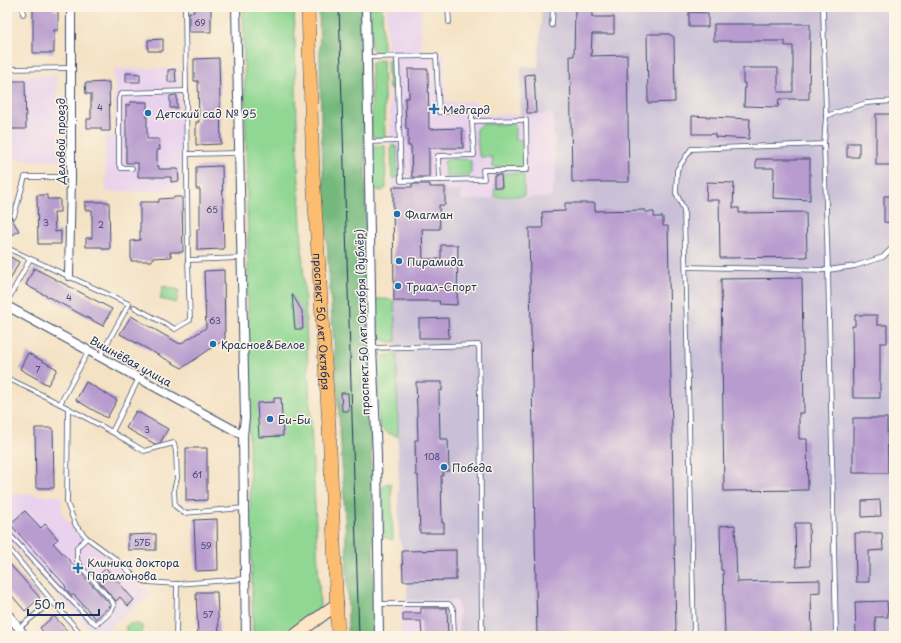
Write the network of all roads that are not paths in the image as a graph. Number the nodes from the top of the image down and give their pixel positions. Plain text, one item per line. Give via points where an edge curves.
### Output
1 (23, 7) edge
2 (71, 7) edge
3 (185, 7) edge
4 (236, 7) edge
5 (308, 7) edge
6 (366, 7) edge
7 (448, 7) edge
8 (554, 7) edge
9 (823, 7) edge
10 (23, 14) dead end
11 (449, 22) dead end
12 (552, 25) dead end
13 (367, 57) junction
14 (397, 57) junction
15 (71, 68) junction
16 (7, 69) edge
17 (186, 91) junction
18 (894, 101) edge
19 (826, 116) junction
20 (472, 121) junction
21 (400, 141) junction
22 (368, 142) junction
23 (824, 144) junction
24 (239, 153) junction
25 (187, 154) junction
26 (132, 168) dead end
27 (71, 177) junction
28 (439, 180) junction
29 (14, 216) dead end
30 (894, 246) edge
31 (7, 248) edge
32 (242, 258) junction
33 (30, 259) junction
34 (188, 260) junction
35 (685, 267) junction
36 (828, 270) junction
37 (69, 276) junction
38 (7, 302) edge
39 (7, 306) edge
40 (134, 307) dead end
41 (372, 348) junction
42 (88, 350) junction
43 (100, 356) junction
44 (7, 378) edge
45 (139, 378) junction
46 (60, 404) junction
47 (68, 408) junction
48 (112, 432) junction
49 (243, 435) junction
50 (244, 508) junction
51 (7, 532) edge
52 (87, 538) junction
53 (7, 546) edge
54 (244, 579) junction
55 (177, 584) junction
56 (52, 601) junction
57 (337, 604) junction
58 (379, 604) junction
59 (7, 613) edge
60 (19, 628) junction
61 (25, 636) edge
62 (83, 636) edge
63 (176, 636) edge
64 (246, 636) edge
65 (294, 636) edge
66 (338, 636) edge
67 (379, 636) edge
68 (454, 636) edge
69 (482, 636) edge
70 (694, 636) edge
71 (836, 636) edge

1 - 10 lane
2 - 15 street, Деловой проезд
3 - 17 lane
4 - 24 street
5 - 57 main road, проспект 50 лет Октября via 312,167 329,426
6 - 13 street, проспект 50 лет Октября (дублёр)
7 - 11 lane
8 - 12 lane
9 - 19 lane
13 - 14 lane
13 - 22 street, проспект 50 лет Октября (дублёр)
14 - 20 lane via 436,56 439,112 472,110
14 - 21 lane
15 - 16 lane
15 - 27 street, Деловой проезд
17 - 25 lane
17 - 26 lane via 120,94 119,164 121,168
18 - 19 lane via 866,103
19 - 23 lane
20 - 28 lane via 474,155 438,156
20 - 28 lane via 526,120 527,170 483,170 484,179
21 - 22 lane
21 - 28 lane via 401,181
22 - 41 street, проспект 50 лет Октября (дублёр)
23 - 35 lane via 691,149 677,170 676,193 684,210
23 - 36 lane
24 - 25 lane
24 - 32 street
25 - 34 lane
27 - 29 lane via 25,177
27 - 37 street, Деловой проезд
30 - 36 lane via 883,257 855,266
31 - 33 lane
32 - 34 lane
32 - 49 street via 245,418
33 - 37 lane
33 - 38 lane
34 - 40 lane via 190,320 175,329
35 - 36 lane
35 - 70 lane
36 - 71 lane
37 - 43 lane via 129,304
39 - 42 street, Вишнёвая улица
41 - 58 street, проспект 50 лет Октября (дублёр) via 377,455
41 - 69 lane via 479,345
42 - 43 street, Вишнёвая улица
42 - 46 lane
43 - 45 street, Вишнёвая улица
44 - 46 lane
45 - 48 lane
45 - 49 street, Вишнёвая улица
46 - 47 lane
47 - 48 lane
47 - 52 lane via 67,503 76,526
48 - 50 lane via 144,451 174,444 177,478 174,490 175,506 184,513
49 - 50 street
50 - 54 street
51 - 52 lane via 96,624 111,612 114,606 77,560 77,547
52 - 55 lane via 135,577 146,582
53 - 56 lane
54 - 55 lane
54 - 64 street
55 - 63 lane
56 - 60 lane
56 - 62 lane
57 - 65 main road
57 - 66 main road, проспект 50 лет Октября
58 - 67 street, проспект 50 лет Октября (дублёр)
58 - 68 lane via 449,604 454,609
59 - 60 street
60 - 61 street

